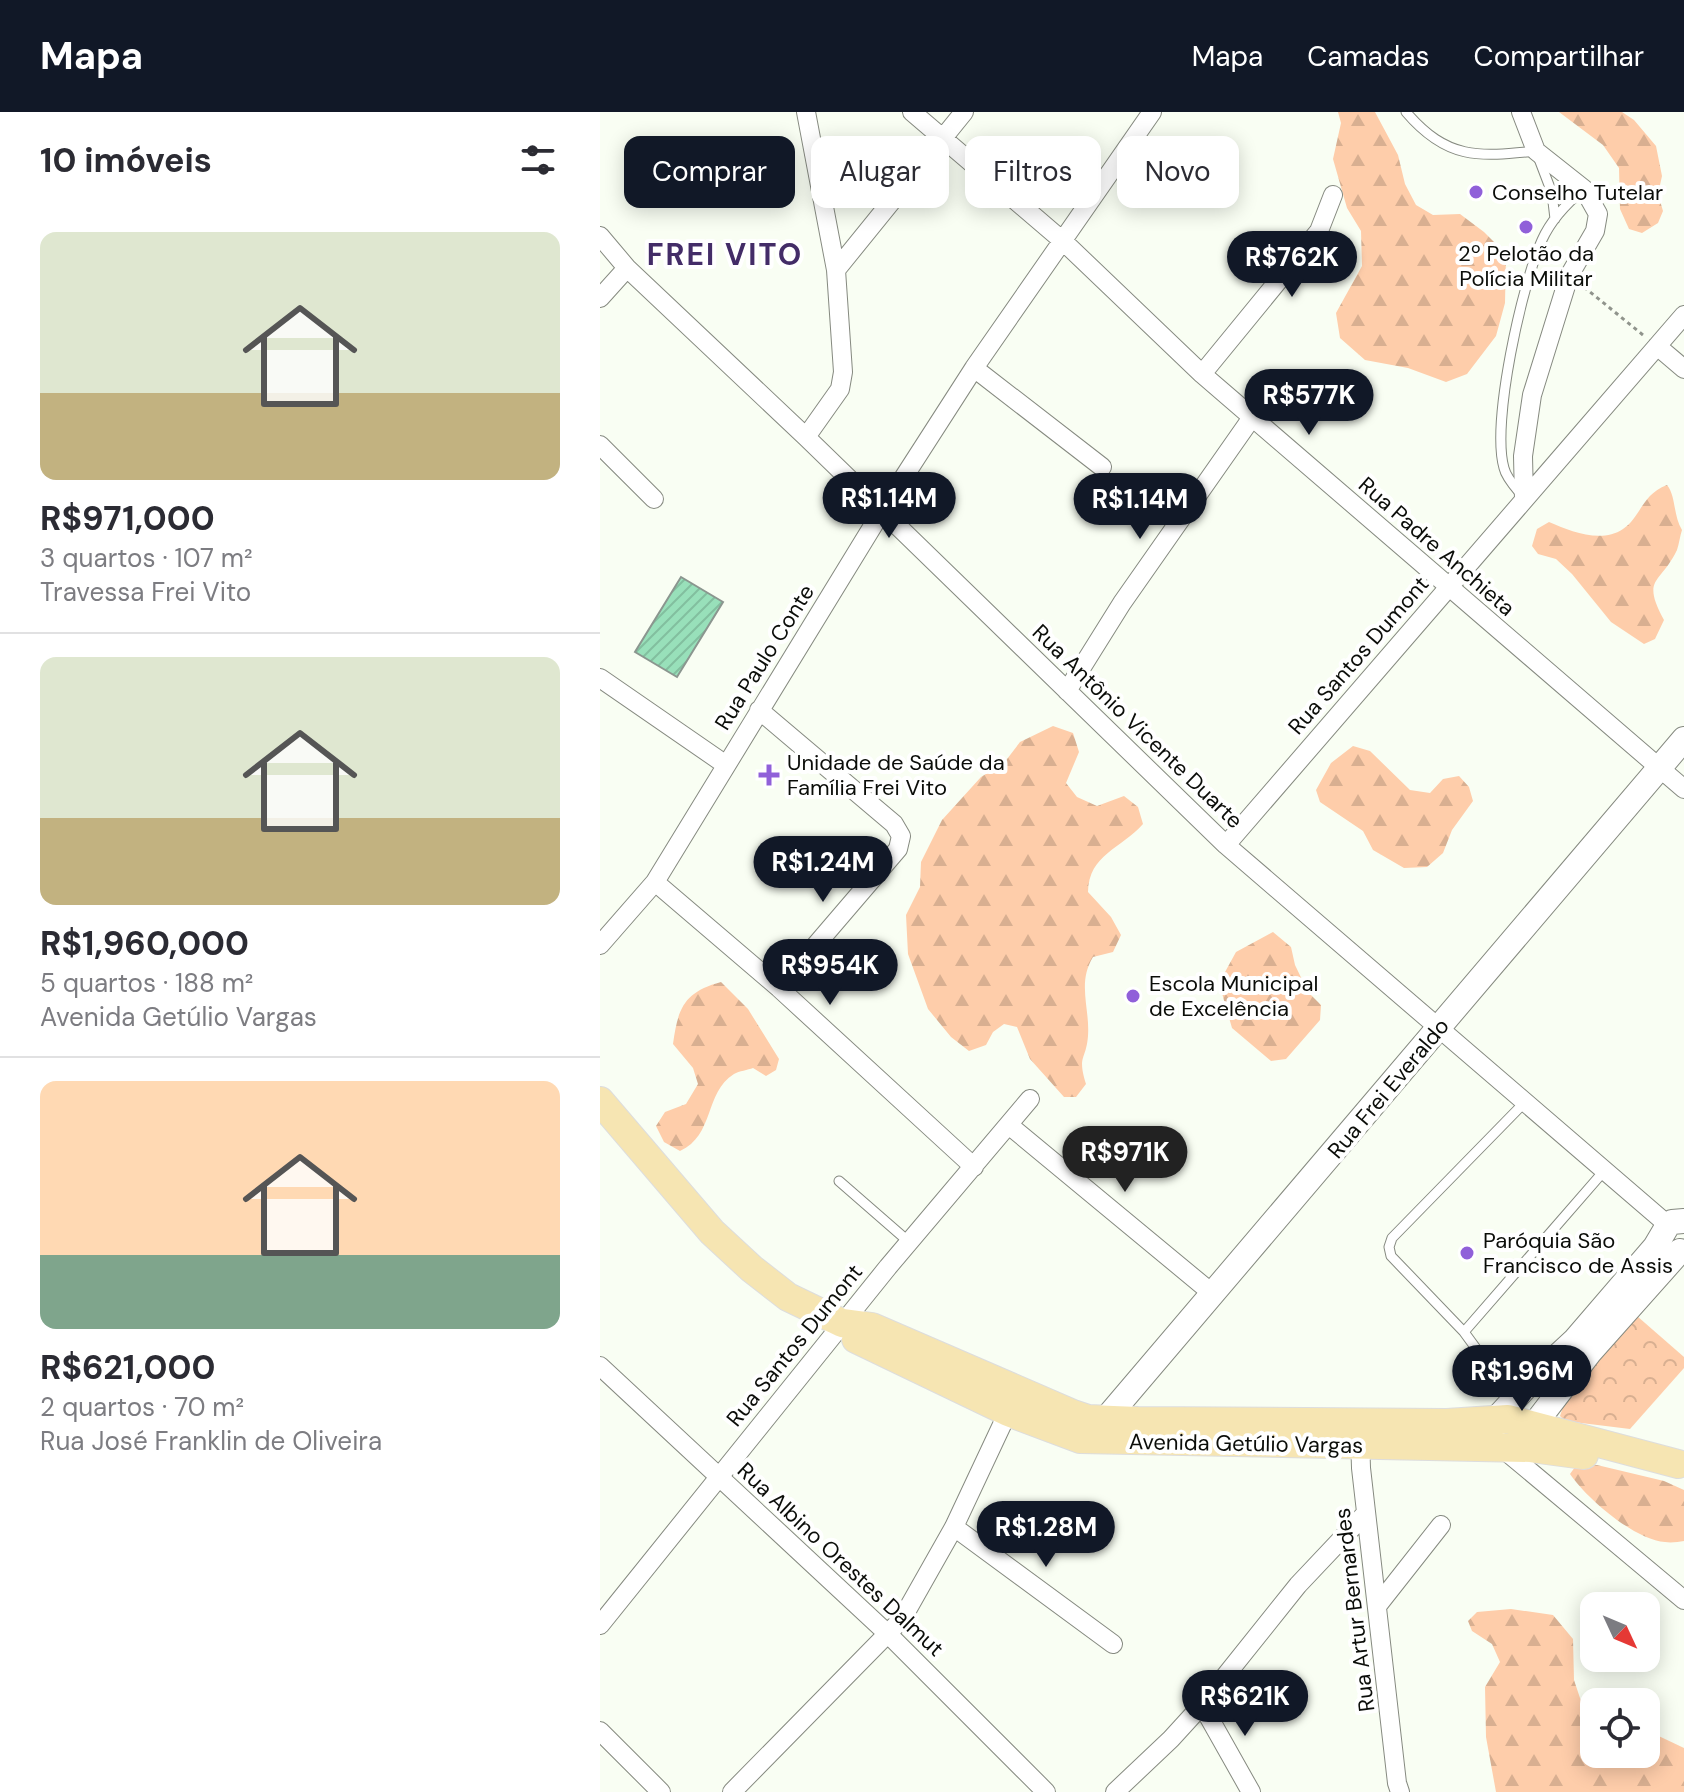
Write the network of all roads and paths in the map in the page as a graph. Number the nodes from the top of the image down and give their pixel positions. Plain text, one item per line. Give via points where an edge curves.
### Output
1 (806, 112) edge
2 (912, 112) edge
3 (964, 112) edge
4 (1406, 112) edge
5 (1521, 112) edge
6 (1141, 116) edge
7 (939, 136) edge
8 (944, 136) edge
9 (949, 145) edge
10 (1536, 151) junction
11 (1584, 189) junction
12 (1333, 195) dead end
13 (886, 208) edge
14 (1555, 219) junction
15 (600, 236) edge
16 (1064, 242) junction
17 (627, 268) junction
18 (836, 270) junction
19 (1576, 280) dead end
20 (600, 298) edge
21 (1684, 315) edge
22 (1650, 340) junction
23 (974, 368) junction
24 (1684, 369) edge
25 (1202, 374) junction
26 (1253, 416) junction
27 (806, 437) junction
28 (600, 445) edge
29 (1102, 467) dead end
30 (654, 499) dead end
31 (1524, 499) junction
32 (882, 511) junction
33 (1448, 588) junction
34 (600, 678) edge
35 (1067, 691) junction
36 (759, 710) junction
37 (1684, 739) edge
38 (726, 765) junction
39 (1660, 768) junction
40 (1684, 789) edge
41 (1226, 845) junction
42 (655, 882) junction
43 (600, 945) edge
44 (779, 988) junction
45 (1439, 1027) junction
46 (1030, 1099) dead end
47 (600, 1101) edge
48 (1525, 1102) junction
49 (1010, 1126) junction
50 (974, 1167) junction
51 (1604, 1171) junction
52 (839, 1181) dead end
53 (1677, 1231) edge
54 (909, 1242) junction
55 (1213, 1294) junction
56 (842, 1323) junction
57 (1464, 1332) junction
58 (600, 1366) edge
59 (1534, 1378) junction
60 (1556, 1398) junction
61 (1505, 1409) junction
62 (1008, 1412) junction
63 (1102, 1430) junction
64 (1360, 1434) junction
65 (1519, 1446) junction
66 (1681, 1464) edge
67 (719, 1477) junction
68 (1366, 1513) junction
69 (1441, 1525) dead end
70 (954, 1527) junction
71 (1684, 1600) edge
72 (1378, 1605) junction
73 (600, 1625) edge
74 (889, 1635) junction
75 (1113, 1644) dead end
76 (1202, 1705) junction
77 (600, 1731) edge
78 (661, 1792) edge
79 (732, 1792) edge
80 (1046, 1792) edge
81 (1115, 1792) edge
82 (1251, 1792) edge
83 (1400, 1792) edge

1 - 18 street
2 - 7 street, Rua Padre Anchieta
3 - 8 street
4 - 10 lane via 1423,132 1449,147 1482,156
5 - 10 street
6 - 16 street, Rua Paulo Conte
9 - 16 street, Rua Padre Anchieta
10 - 11 street
10 - 14 lane via 1552,193
11 - 14 lane
11 - 31 street via 1598,214 1595,231 1569,276 1532,395 1523,456
12 - 25 street via 1319,231
13 - 18 street
14 - 31 lane via 1522,298 1504,393 1504,471
15 - 17 street, Rua Antônio Vicente Duarte
16 - 23 street, Rua Paulo Conte
16 - 25 street, Rua Padre Anchieta
17 - 20 street
17 - 27 street, Rua Antônio Vicente Duarte
18 - 27 street via 840,389
19 - 22 path
21 - 22 street, Rua Santos Dumont
22 - 24 street
22 - 31 street, Rua Santos Dumont
23 - 29 street
23 - 32 street, Rua Paulo Conte
25 - 26 street, Rua Padre Anchieta
26 - 33 street, Rua Padre Anchieta
26 - 35 street
27 - 32 street, Rua Antônio Vicente Duarte
28 - 30 street
31 - 33 street, Rua Santos Dumont
32 - 35 street, Rua Antônio Vicente Duarte
32 - 36 street, Rua Paulo Conte
33 - 39 street, Rua Padre Anchieta
33 - 41 street, Rua Santos Dumont
34 - 38 street
35 - 41 street, Rua Antônio Vicente Duarte
36 - 38 street, Rua Paulo Conte
36 - 44 street via 894,824 901,836 898,849
37 - 39 street, Rua Frei Everaldo
38 - 42 street, Rua Paulo Conte
39 - 40 street, Rua Padre Anchieta
39 - 45 street, Rua Frei Everaldo
41 - 45 street, Rua Antônio Vicente Duarte
42 - 43 street, Rua Paulo Conte
42 - 44 street
44 - 50 street
45 - 48 street, Rua Antônio Vicente Duarte
45 - 55 street, Rua Frei Everaldo
46 - 49 street, Rua Santos Dumont
47 - 56 main road, Avenida Getúlio Vargas via 712,1232 752,1269 788,1297
48 - 51 street, Rua Antônio Vicente Duarte
48 - 57 lane via 1389,1247 1391,1256
49 - 50 street, Rua Santos Dumont
49 - 55 street
50 - 54 street, Rua Santos Dumont
51 - 53 street, Rua Antônio Vicente Duarte
51 - 57 lane
52 - 54 lane
53 - 59 street
53 - 60 street
54 - 56 street, Rua Santos Dumont
55 - 63 street, Rua Frei Everaldo
56 - 62 main road, Avenida Getúlio Vargas via 859,1342
56 - 63 main road, Avenida Getúlio Vargas via 872,1327 1088,1419
56 - 67 street, Rua Santos Dumont
57 - 61 lane
58 - 67 street, Rua Albino Orestes Dalmut
59 - 60 street via 1539,1396
59 - 61 street
60 - 65 street
61 - 64 main road, Avenida Getúlio Vargas
61 - 65 main road, Avenida Getúlio Vargas
61 - 65 street via 1493,1431
62 - 63 main road, Avenida Getúlio Vargas via 1080,1439
62 - 70 street
63 - 64 main road, Avenida Getúlio Vargas
64 - 65 main road, Avenida Getúlio Vargas
64 - 68 street, Rua Artur Bernardes
65 - 66 main road, Avenida Getúlio Vargas
65 - 71 street
67 - 73 street, Rua Santos Dumont
67 - 74 street, Rua Albino Orestes Dalmut
68 - 72 street, Rua Artur Bernardes
68 - 76 street via 1298,1585
69 - 72 street
70 - 74 street
70 - 75 street
72 - 83 street, Rua Artur Bernardes
74 - 79 street
74 - 80 street, Rua Albino Orestes Dalmut
76 - 81 street
76 - 82 street
77 - 78 street

